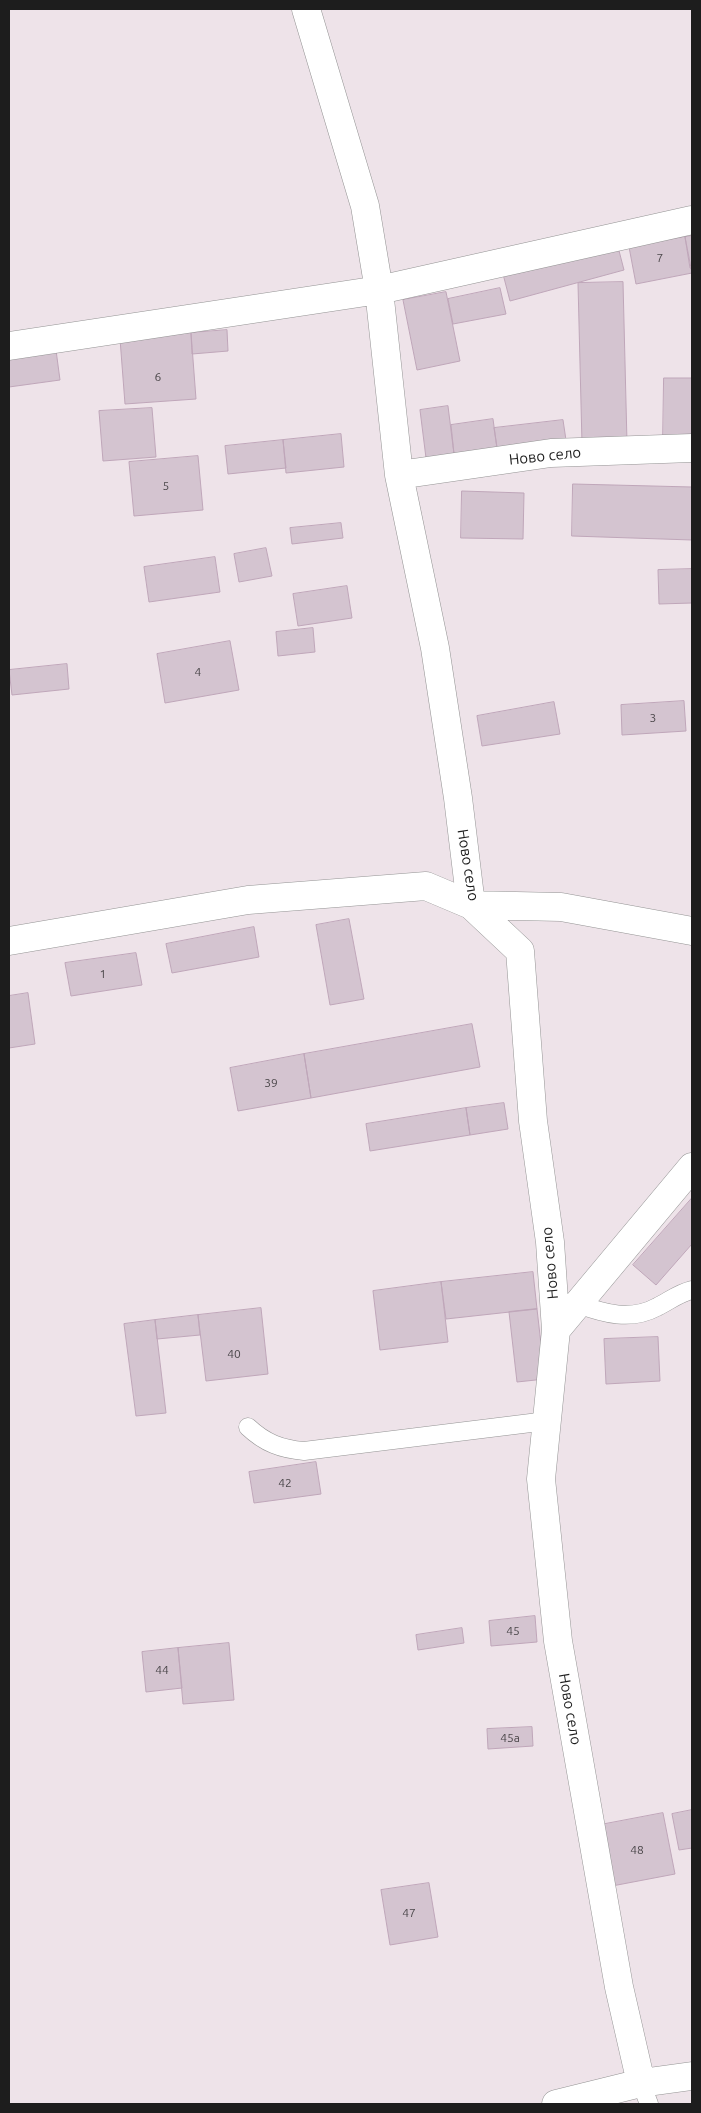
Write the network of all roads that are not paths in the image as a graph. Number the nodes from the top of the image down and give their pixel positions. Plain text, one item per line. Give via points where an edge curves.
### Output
1 (306, 9) edge
2 (692, 220) edge
3 (379, 290) junction
4 (9, 346) edge
5 (692, 448) edge
6 (399, 475) junction
7 (471, 905) junction
8 (692, 932) edge
9 (9, 940) edge
10 (692, 1167) edge
11 (692, 1290) edge
12 (578, 1304) junction
13 (556, 1330) junction
14 (547, 1421) junction
15 (248, 1427) dead end
16 (692, 2076) edge
17 (645, 2094) edge
18 (556, 2104) edge

1 - 3 street, Ново село via 365,206
2 - 3 street
3 - 4 street
3 - 6 street, Ново село
5 - 6 street, Ново село via 551,453
6 - 7 street, Ново село via 435,648
7 - 8 street via 561,908
7 - 9 street via 426,886 416,886 248,900
7 - 13 street, Ново село via 520,951 533,1121 550,1242
10 - 12 street, Ново село
11 - 12 lane via 634,1315 599,1312
12 - 13 street, Ново село
13 - 14 street, Ново село
14 - 15 lane via 304,1451 271,1444
14 - 17 street, Ново село via 541,1479 558,1641 619,1987
16 - 17 street
17 - 18 street

